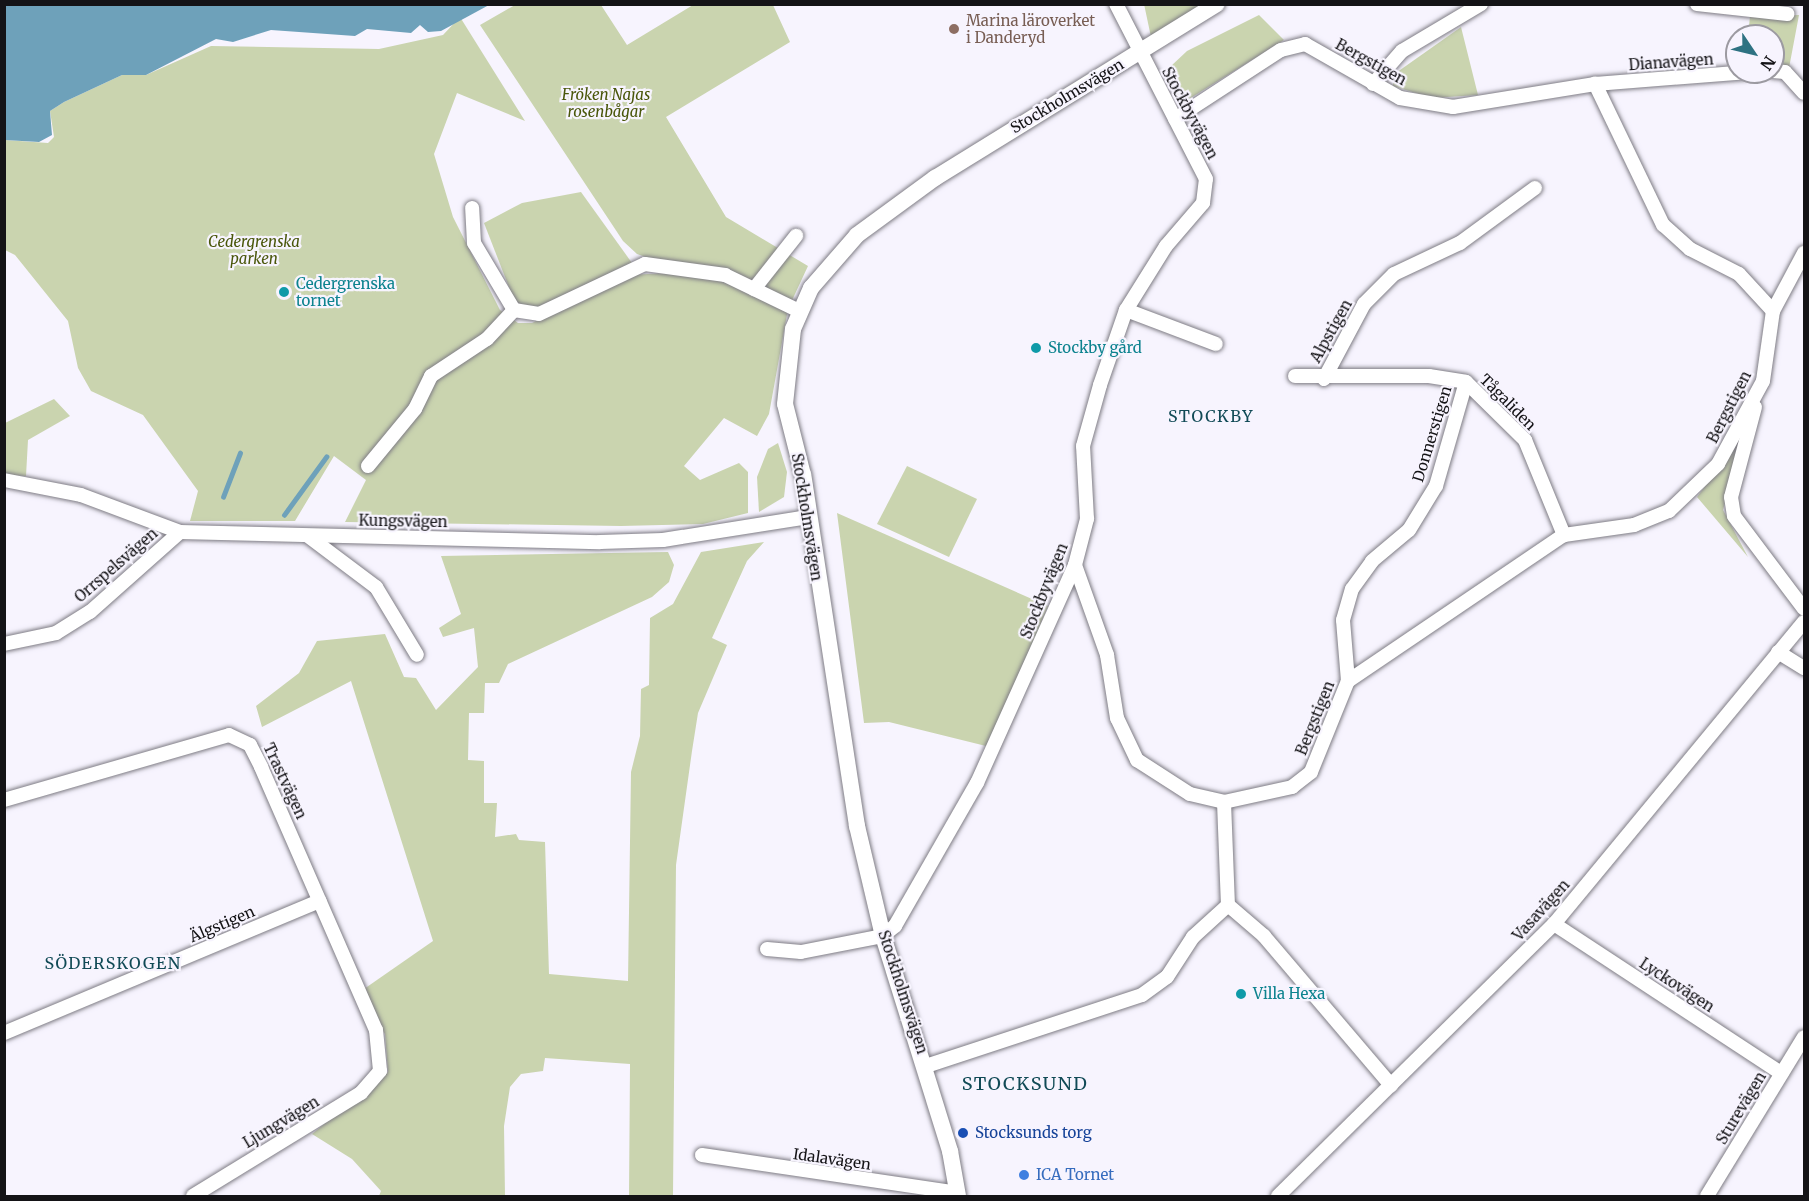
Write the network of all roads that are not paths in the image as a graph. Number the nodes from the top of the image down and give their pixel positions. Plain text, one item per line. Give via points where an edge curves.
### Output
1 (1116, 4) edge
2 (1217, 4) edge
3 (1481, 4) edge
4 (1697, 4) edge
5 (1787, 14) dead end
6 (1139, 52) junction
7 (1785, 72) edge
8 (1725, 74) edge
9 (1372, 84) junction
10 (1595, 84) junction
11 (1803, 87) edge
12 (1175, 119) junction
13 (1535, 188) dead end
14 (472, 208) dead end
15 (796, 236) dead end
16 (1804, 254) edge
17 (754, 289) junction
18 (514, 310) junction
19 (1126, 310) junction
20 (799, 311) junction
21 (1773, 311) junction
22 (1216, 344) dead end
23 (1295, 376) dead end
24 (1324, 379) junction
25 (1763, 381) junction
26 (1466, 382) junction
27 (368, 466) dead end
28 (4, 480) edge
29 (808, 517) junction
30 (180, 532) junction
31 (308, 536) junction
32 (1564, 536) junction
33 (1076, 565) junction
34 (1804, 609) edge
35 (1804, 622) edge
36 (4, 644) edge
37 (1778, 652) junction
38 (417, 655) dead end
39 (1804, 668) edge
40 (1348, 681) junction
41 (4, 800) edge
42 (1224, 802) junction
43 (320, 901) junction
44 (1228, 905) junction
45 (1554, 924) junction
46 (883, 936) junction
47 (767, 950) dead end
48 (4, 1033) edge
49 (1804, 1037) edge
50 (926, 1066) junction
51 (380, 1071) joint
52 (1781, 1073) junction
53 (1391, 1085) junction
54 (702, 1155) dead end
55 (958, 1195) edge
56 (193, 1197) edge
57 (1278, 1197) edge
58 (1707, 1197) edge

1 - 6 street, Stockbyvägen
2 - 6 street, Stockholmsvägen
3 - 9 street via 1402,51
4 - 5 street
6 - 12 street, Stockbyvägen
6 - 20 street, Stockholmsvägen via 945,171 865,228 830,261
7 - 11 street
8 - 10 street, Dianavägen
9 - 10 street, Bergstigen via 1400,98 1453,107
9 - 12 street, Bergstigen via 1305,44 1281,50
10 - 21 street via 1662,225 1690,249 1739,274
12 - 19 street, Stockbyvägen via 1206,179 1203,203 1166,246
13 - 24 street, Alpstigen via 1460,243 1394,274 1372,297
14 - 18 street via 474,243
15 - 17 street
16 - 21 street
17 - 18 street via 725,274 645,264 539,314
17 - 20 street
18 - 27 street via 487,339 431,376 415,410
19 - 22 street
19 - 33 street, Stockbyvägen via 1083,446 1087,519
20 - 29 street, Stockholmsvägen via 785,404
21 - 25 street, Bergstigen
23 - 24 street, Tågaliden
24 - 26 street, Tågaliden via 1429,376
25 - 32 street, Bergstigen via 1718,464 1669,511 1634,525
25 - 34 street via 1732,506 1767,563
26 - 32 street, Tågaliden via 1525,440
26 - 40 street, Donnerstigen via 1436,486 1409,530 1372,561 1352,589 1343,620
28 - 30 street, Kungsvägen via 81,495
29 - 31 street, Kungsvägen via 663,540
29 - 46 street, Stockholmsvägen via 857,826
30 - 31 street, Kungsvägen
30 - 36 street, Orrspelsvägen via 90,612 56,633
31 - 38 street via 376,586
32 - 40 street, Bergstigen
33 - 42 street via 1107,655 1117,718 1137,760 1190,794
33 - 46 street, Stockbyvägen via 977,783 895,926
35 - 37 street, Vasavägen
37 - 39 street
37 - 45 street, Vasavägen
40 - 42 street, Bergstigen via 1311,772 1292,787
41 - 43 street, Trastvägen via 229,735 250,745
42 - 44 street
43 - 48 street, Älgstigen
43 - 51 street, Trastvägen via 376,1030
44 - 50 street via 1193,938 1167,977 1142,995
44 - 53 street via 1264,936
45 - 52 street, Lyckovägen
45 - 53 street, Vasavägen
46 - 47 street via 801,952
46 - 50 street, Stockholmsvägen
49 - 52 street, Sturevägen
50 - 55 street, Stockholmsvägen
51 - 56 street, Ljungvägen via 361,1093
52 - 58 street, Sturevägen
53 - 57 street, Vasavägen
54 - 55 street, Idalavägen

